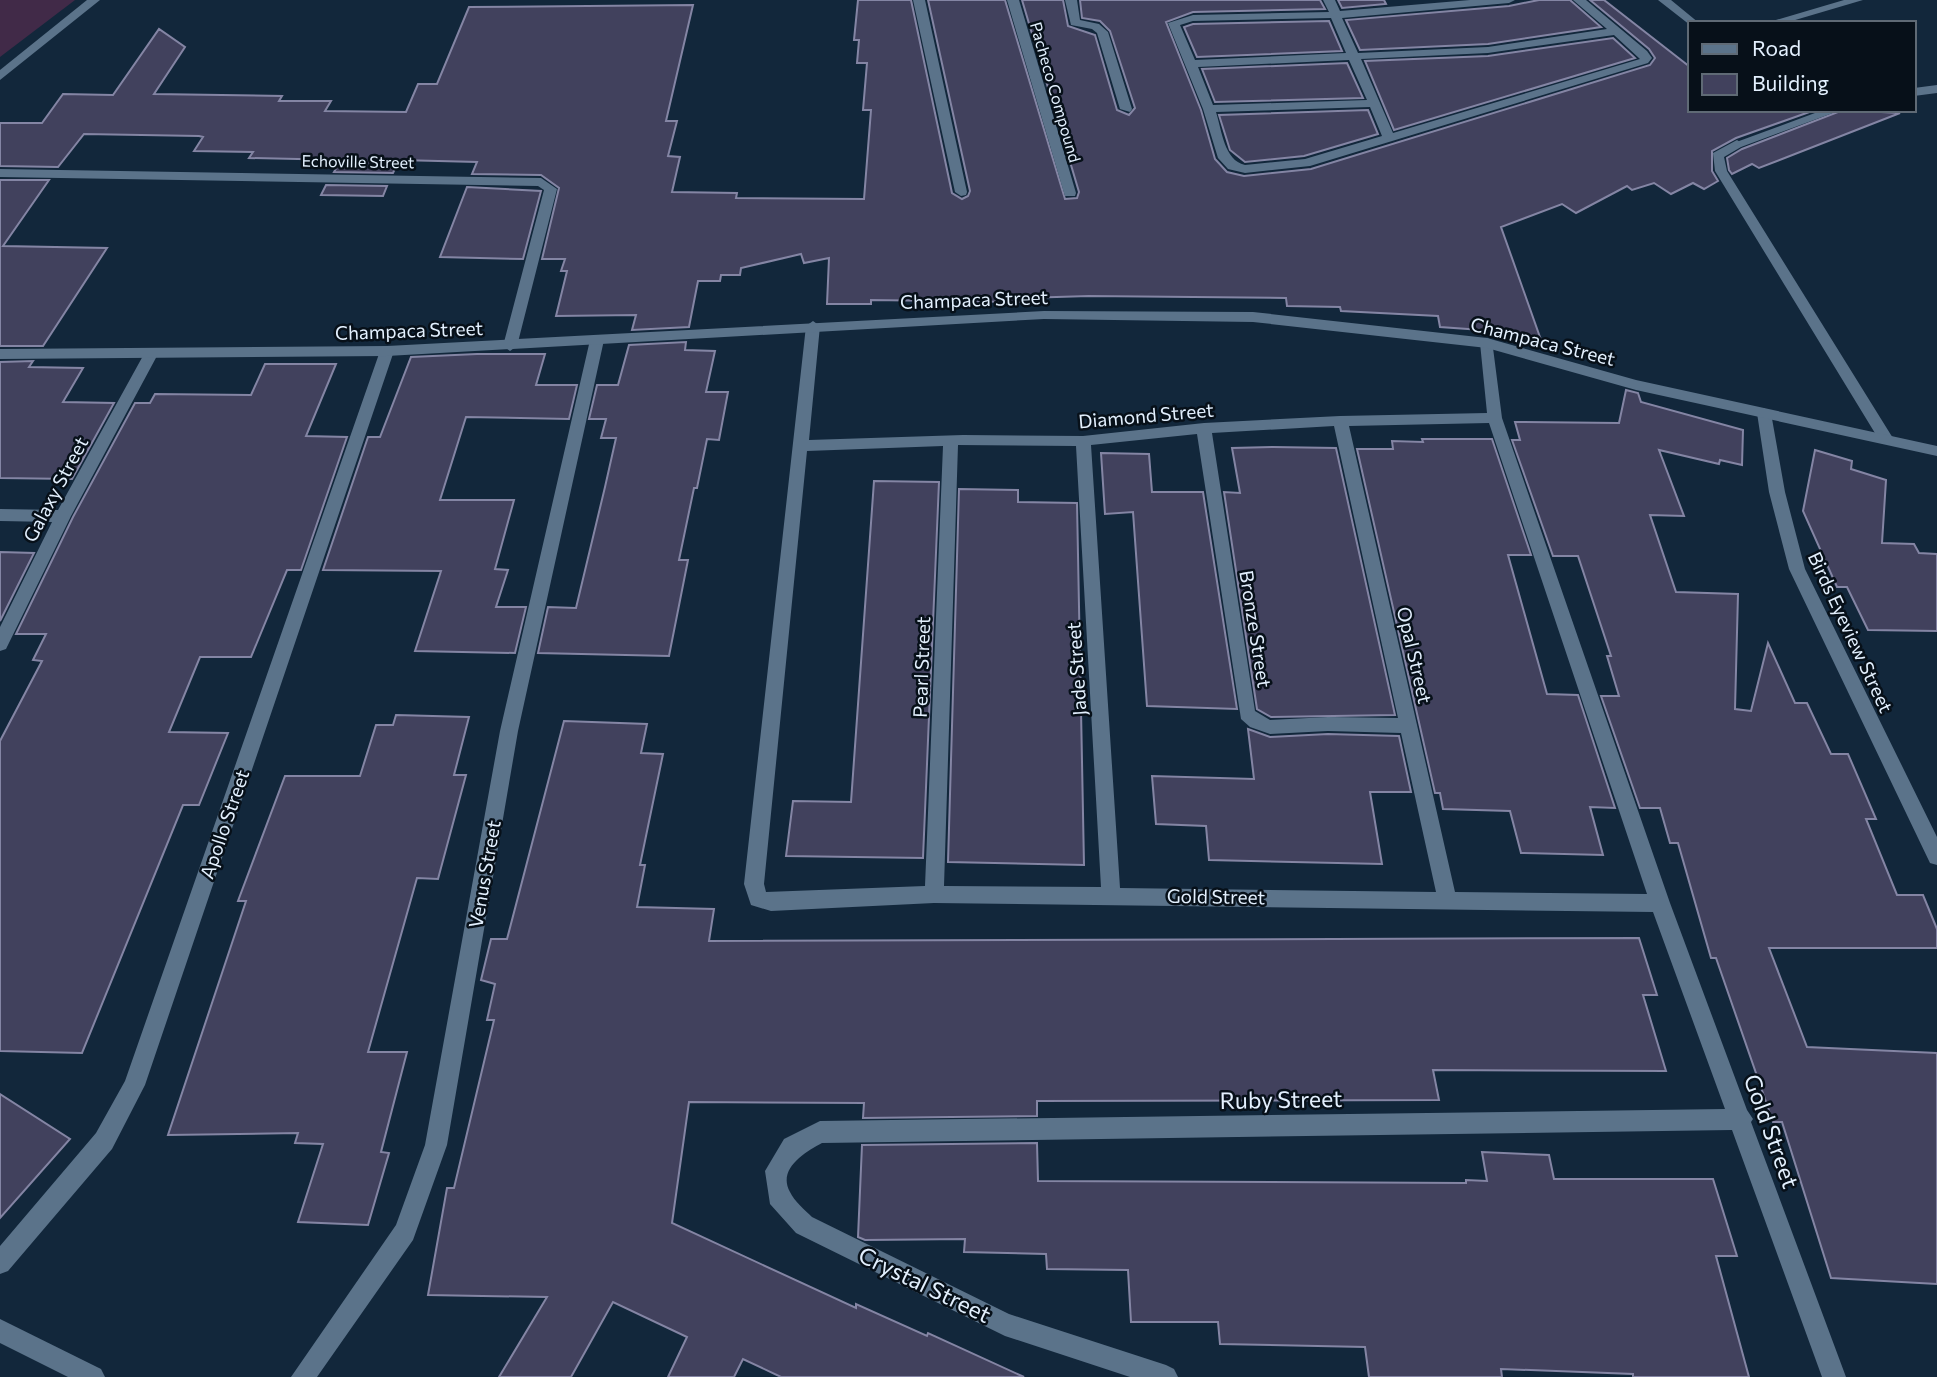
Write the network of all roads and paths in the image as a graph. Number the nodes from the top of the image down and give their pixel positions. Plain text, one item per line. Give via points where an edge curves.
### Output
1 (94, 0) edge
2 (919, 0) edge
3 (1013, 0) edge
4 (1071, 0) edge
5 (1329, 0) edge
6 (1509, 0) edge
7 (1579, 0) edge
8 (1664, 0) edge
9 (1857, 0) edge
10 (1335, 15) junction
11 (1691, 21) edge
12 (1779, 21) edge
13 (1616, 31) junction
14 (1354, 57) junction
15 (1191, 64) junction
16 (0, 76) edge
17 (1937, 89) edge
18 (1916, 92) edge
19 (1374, 103) junction
20 (1126, 109) dead end
21 (1209, 109) junction
22 (1829, 112) edge
23 (1389, 137) junction
24 (0, 173) edge
25 (961, 192) dead end
26 (1070, 193) dead end
27 (813, 326) junction
28 (597, 340) junction
29 (1487, 343) junction
30 (510, 346) junction
31 (387, 351) junction
32 (0, 354) edge
33 (150, 354) junction
34 (1764, 412) junction
35 (1495, 418) junction
36 (1340, 421) junction
37 (1204, 428) junction
38 (1886, 439) junction
39 (951, 441) junction
40 (1083, 441) junction
41 (800, 446) junction
42 (1937, 451) edge
43 (0, 515) edge
44 (63, 516) junction
45 (0, 644) edge
46 (1410, 726) junction
47 (1937, 857) edge
48 (934, 894) junction
49 (1111, 895) junction
50 (1447, 899) junction
51 (1660, 903) junction
52 (1742, 1119) junction
53 (820, 1132) joint
54 (0, 1263) edge
55 (0, 1331) edge
56 (93, 1377) edge
57 (303, 1377) edge
58 (1166, 1377) edge
59 (1834, 1377) edge

1 - 16 street
2 - 25 street
3 - 26 street, Pacheco Compound
4 - 20 street via 1075,23 1102,32
5 - 10 street
6 - 10 street
7 - 13 street
8 - 11 street
9 - 12 street
10 - 14 street
10 - 15 street via 1180,19 1174,23
13 - 14 street via 1489,50
13 - 23 street via 1643,53 1644,61
14 - 15 street
14 - 19 street
15 - 21 street
17 - 18 street
19 - 21 street
19 - 23 street
21 - 23 street via 1224,158 1245,169 1306,163
22 - 38 street via 1737,144 1717,156 1721,171
24 - 30 street, Echoville Street via 541,181 551,189
27 - 28 street, Champaca Street
27 - 29 street, Champaca Street via 1044,315 1253,317
27 - 41 street
28 - 30 street, Champaca Street
28 - 57 street, Venus Street via 509,731 436,1146 405,1232
29 - 34 street, Champaca Street via 1636,385
29 - 35 street, Gold Street
30 - 31 street, Champaca Street
31 - 33 street, Champaca Street
31 - 54 street, Apollo Street via 134,1084 103,1141
32 - 33 street, Champaca Street
33 - 44 street, Galaxy Street
34 - 38 street, Champaca Street
34 - 47 street, Birds Eyeview Street via 1772,481 1797,569
35 - 36 street, Diamond Street
35 - 51 street, Gold Street
36 - 37 street, Diamond Street
36 - 46 street, Opal Street
37 - 40 street, Diamond Street
37 - 46 street, Bronze Street via 1247,714 1270,726
38 - 42 street, Champaca Street
39 - 40 street, Diamond Street
39 - 41 street, Diamond Street
39 - 48 street, Pearl Street
40 - 49 street, Jade Street
41 - 48 street, Gold Street via 754,884 758,899
43 - 44 street
44 - 45 street, Galaxy Street
46 - 50 street, Opal Street
48 - 49 street, Gold Street
49 - 50 street, Gold Street
50 - 51 street, Gold Street
51 - 52 street, Gold Street
52 - 53 street, Ruby Street
52 - 59 street, Gold Street
53 - 58 street, Crystal Street via 792,1147 776,1171 778,1196 804,1225 1005,1324
55 - 56 street

